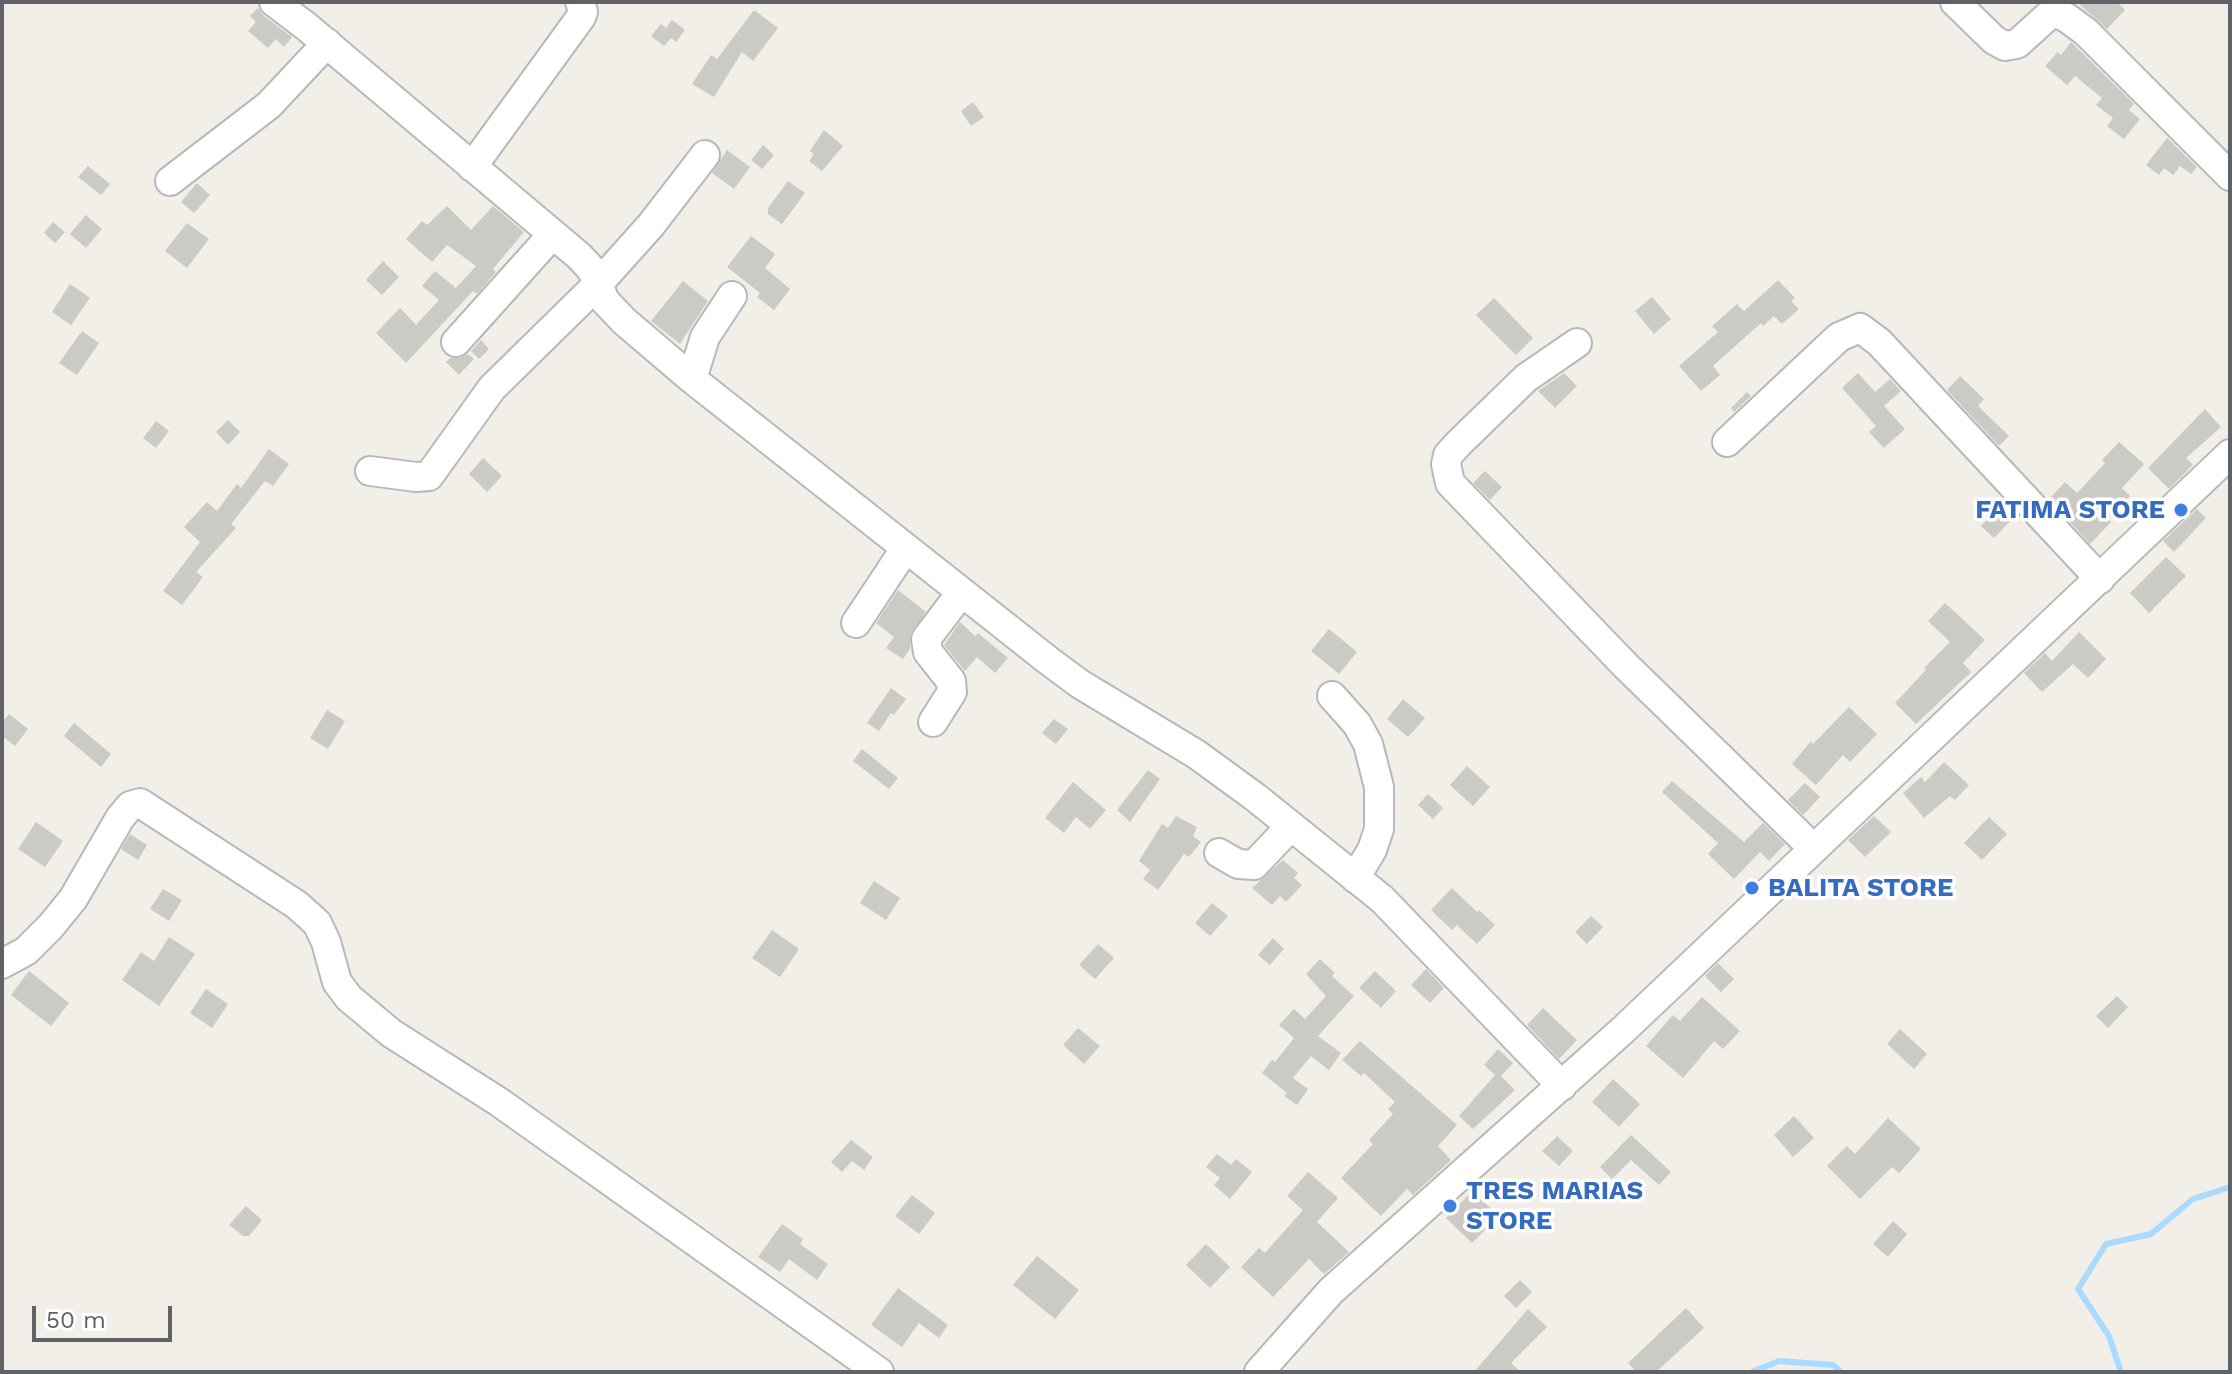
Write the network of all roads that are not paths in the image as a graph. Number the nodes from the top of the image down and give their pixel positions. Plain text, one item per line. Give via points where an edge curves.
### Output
1 (274, 2) edge
2 (580, 2) edge
3 (1955, 2) edge
4 (2058, 8) edge
5 (327, 43) junction
6 (705, 155) dead end
7 (472, 167) junction
8 (2230, 176) edge
9 (170, 181) dead end
10 (553, 234) junction
11 (599, 283) junction
12 (732, 296) dead end
13 (456, 342) dead end
14 (1577, 343) dead end
15 (692, 379) junction
16 (1727, 442) dead end
17 (2230, 454) edge
18 (370, 471) dead end
19 (905, 549) junction
20 (2100, 579) junction
21 (961, 593) junction
22 (856, 623) dead end
23 (1332, 696) dead end
24 (933, 722) dead end
25 (1291, 826) junction
26 (1814, 849) junction
27 (1219, 853) dead end
28 (1355, 878) junction
29 (2, 964) edge
30 (1562, 1086) junction
31 (879, 1372) edge
32 (1259, 1372) edge

1 - 5 street
2 - 7 street via 581,17
3 - 4 street via 2005,46 2017,44
4 - 8 street
5 - 7 street
5 - 9 street via 269,105
6 - 11 street
7 - 10 street
10 - 11 street
10 - 13 street
11 - 15 street via 605,301 624,321
11 - 18 street via 492,388 429,476
12 - 15 street via 705,337
14 - 26 street via 1526,378 1448,455 1450,483 1626,666
15 - 19 street
16 - 20 street via 1839,337 1860,328 1879,342
17 - 20 street
19 - 21 street
19 - 22 street
20 - 26 street
21 - 24 street via 926,639 952,692
21 - 25 street via 1080,684 1196,754
23 - 28 street via 1368,744 1379,787 1379,829
25 - 27 street via 1254,865 1238,864
25 - 28 street
26 - 30 street
28 - 30 street via 1416,931
29 - 31 street via 26,951 51,926 73,899 120,818 140,803 317,923 337,982 391,1033 499,1102
30 - 32 street via 1331,1291

